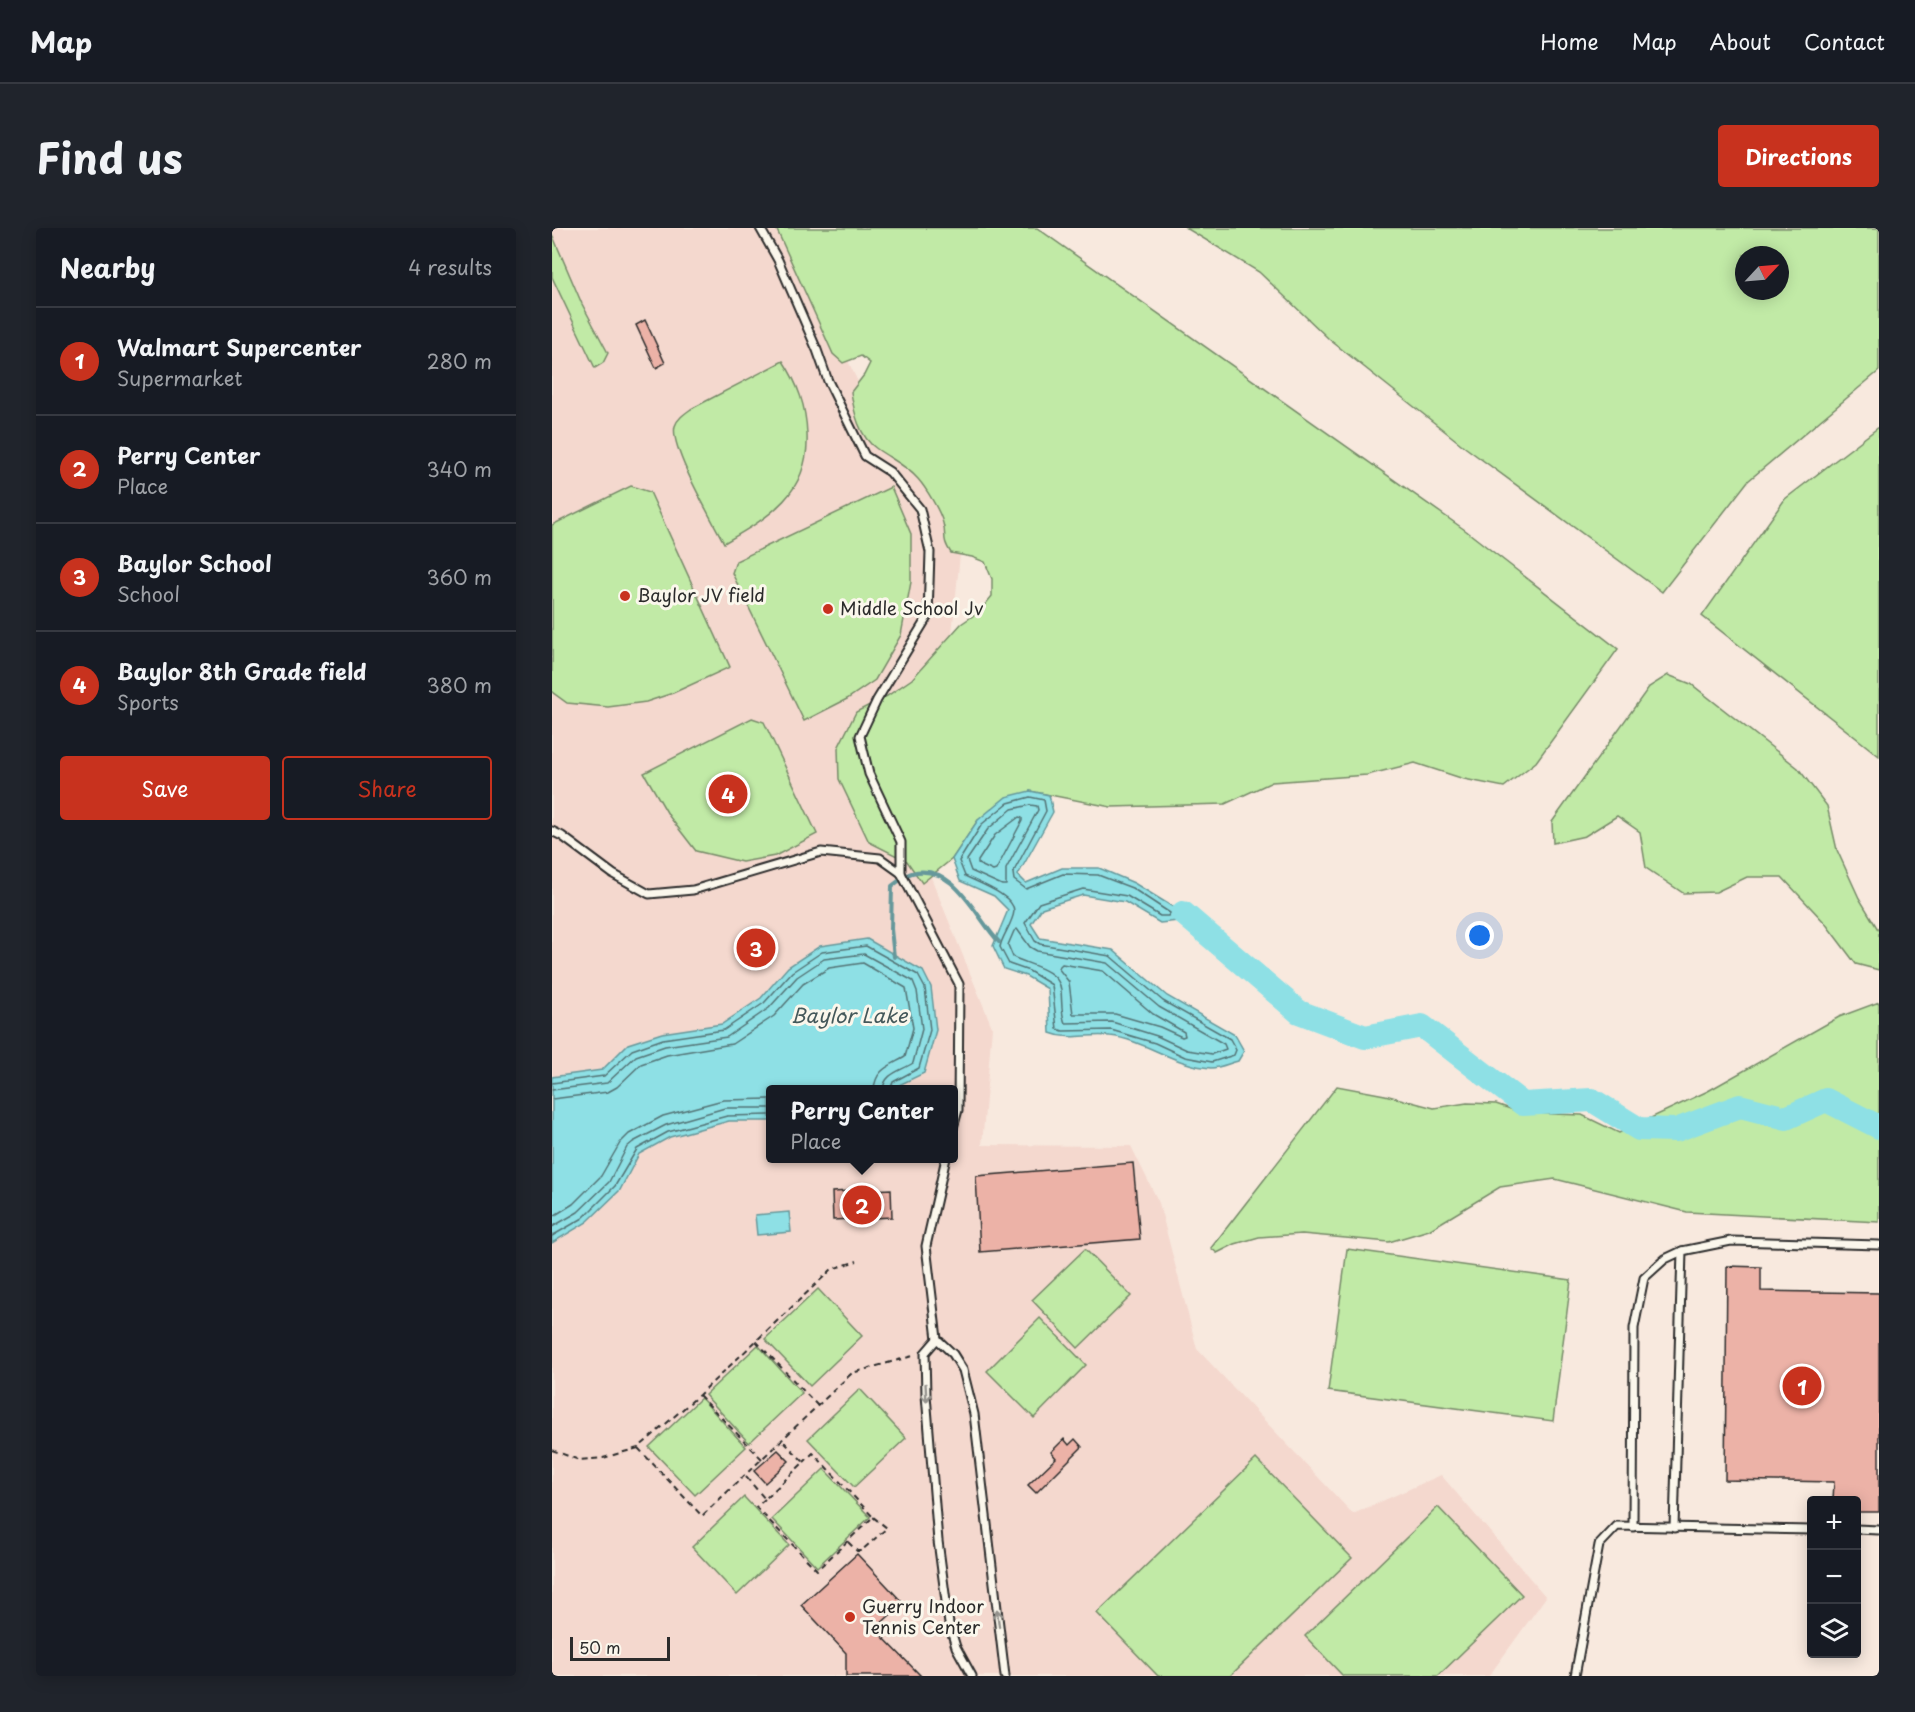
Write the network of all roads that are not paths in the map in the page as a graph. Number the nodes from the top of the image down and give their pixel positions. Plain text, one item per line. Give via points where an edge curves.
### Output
1 (760, 228) edge
2 (552, 831) edge
3 (901, 873) junction
4 (958, 1110) edge
5 (945, 1163) edge
6 (1879, 1245) edge
7 (1682, 1251) junction
8 (937, 1339) junction
9 (1633, 1527) junction
10 (1674, 1528) junction
11 (1861, 1529) edge
12 (1807, 1530) edge
13 (1879, 1530) edge
14 (972, 1676) edge
15 (1005, 1676) edge
16 (1575, 1676) edge

1 - 3 lane via 865,456 890,472 920,509 930,552 928,616 860,736 869,774 901,843
2 - 3 lane via 649,894 693,890 821,852 880,858
3 - 4 lane via 959,984
5 - 8 lane via 926,1246
6 - 7 lane via 1731,1241
7 - 9 lane via 1665,1259 1644,1278 1634,1328
7 - 10 lane
8 -> 14 lane via 924,1353 938,1541 949,1624
15 -> 8 lane via 974,1414 963,1370
9 - 10 lane
9 - 16 lane via 1617,1526 1599,1545
10 - 12 lane
11 - 13 lane

